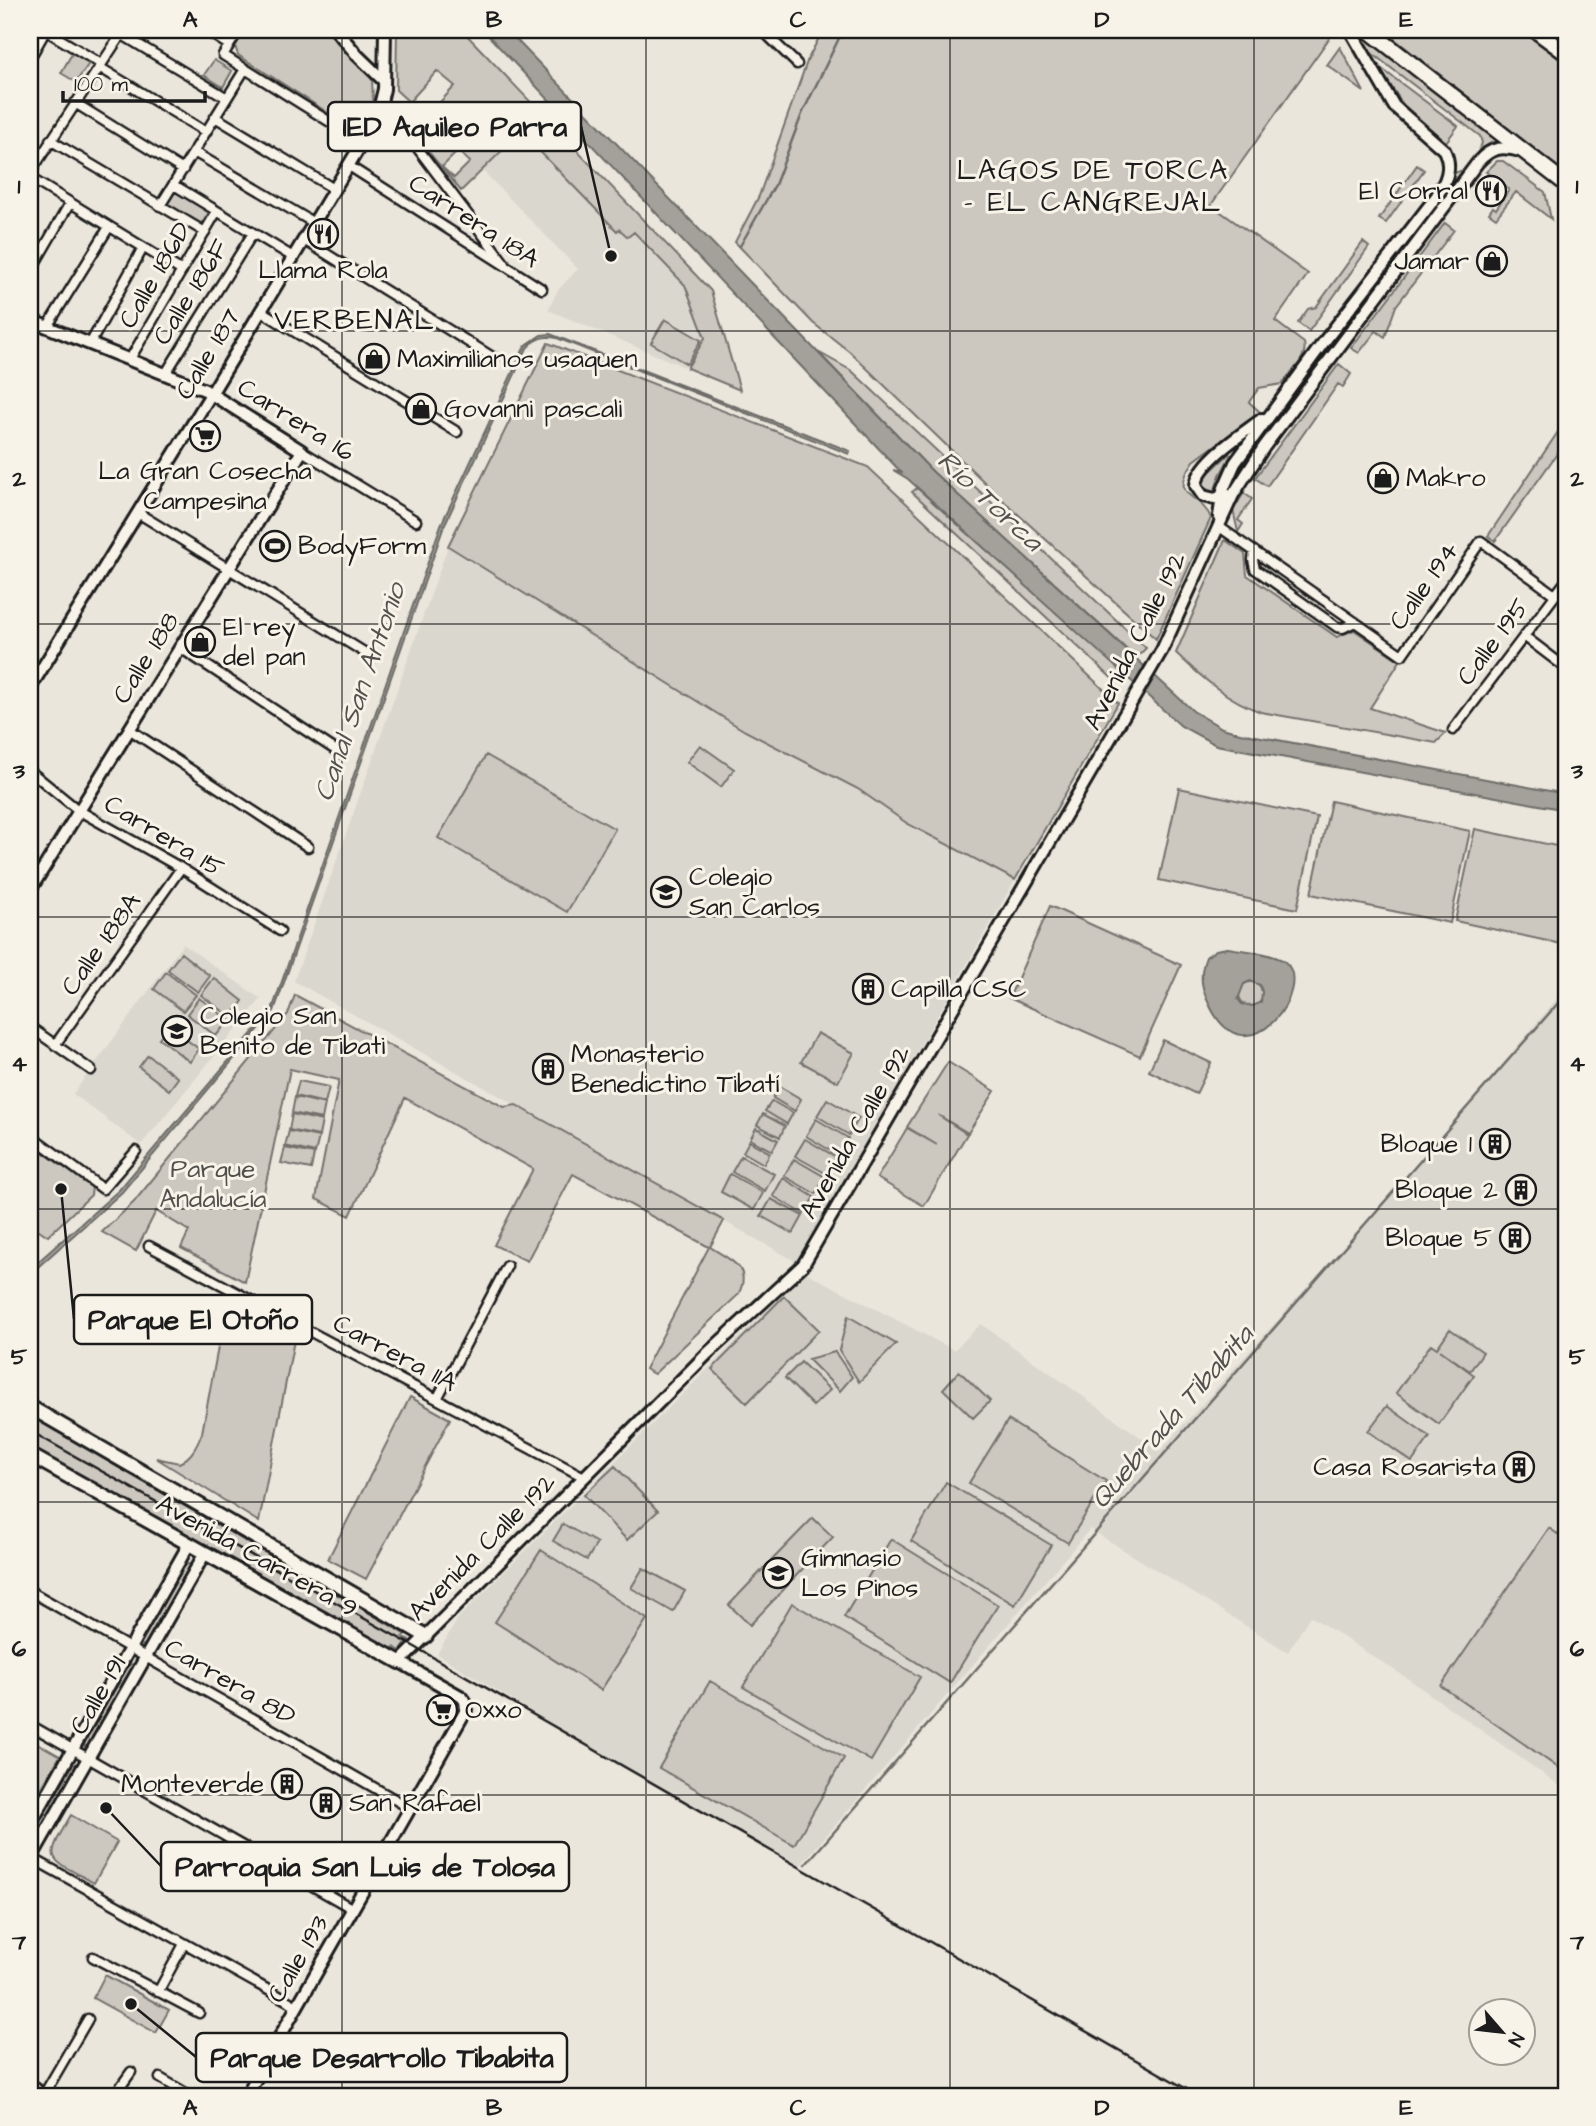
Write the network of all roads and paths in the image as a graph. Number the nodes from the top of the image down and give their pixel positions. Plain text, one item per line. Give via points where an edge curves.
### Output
1 (45, 30) edge
2 (205, 30) edge
3 (239, 30) edge
4 (335, 30) edge
5 (385, 30) edge
6 (762, 30) edge
7 (1350, 30) edge
8 (1368, 30) edge
9 (1535, 30) edge
10 (123, 32) edge
11 (229, 45) junction
12 (1566, 53) edge
13 (384, 55) junction
14 (30, 58) edge
15 (362, 60) junction
16 (797, 64) dead end
17 (100, 65) junction
18 (245, 69) junction
19 (384, 81) junction
20 (227, 98) junction
21 (382, 101) junction
22 (75, 103) junction
23 (215, 117) junction
24 (206, 132) junction
25 (50, 140) junction
26 (362, 142) junction
27 (194, 152) junction
28 (1525, 153) junction
29 (349, 166) junction
30 (183, 170) junction
31 (30, 176) edge
32 (1566, 184) edge
33 (174, 185) junction
34 (334, 189) junction
35 (70, 204) junction
36 (160, 206) junction
37 (217, 211) junction
38 (314, 223) junction
39 (109, 227) junction
40 (205, 232) junction
41 (253, 233) junction
42 (304, 240) junction
43 (143, 248) junction
44 (293, 257) junction
45 (509, 268) junction
46 (182, 271) junction
47 (30, 272) edge
48 (542, 289) dead end
49 (261, 311) junction
50 (36, 326) edge
51 (90, 344) junction
52 (1320, 347) junction
53 (1332, 357) junction
54 (494, 358) dead end
55 (130, 359) junction
56 (166, 373) junction
57 (211, 394) junction
58 (1273, 411) junction
59 (457, 432) dead end
60 (302, 451) junction
61 (1238, 485) junction
62 (1221, 497) junction
63 (138, 513) junction
64 (416, 521) dead end
65 (1218, 526) junction
66 (1254, 551) junction
67 (229, 569) junction
68 (1566, 581) edge
69 (1555, 595) junction
70 (1355, 622) junction
71 (1524, 636) junction
72 (179, 647) junction
73 (372, 657) dead end
74 (1566, 668) edge
75 (30, 688) edge
76 (129, 729) junction
77 (1453, 730) dead end
78 (340, 753) dead end
79 (30, 771) edge
80 (78, 810) junction
81 (308, 847) dead end
82 (181, 868) junction
83 (30, 890) edge
84 (280, 931) dead end
85 (30, 1027) edge
86 (55, 1045) junction
87 (91, 1070) dead end
88 (30, 1135) edge
89 (136, 1151) dead end
90 (149, 1246) dead end
91 (507, 1266) dead end
92 (437, 1399) junction
93 (30, 1407) edge
94 (30, 1455) edge
95 (584, 1477) junction
96 (189, 1544) junction
97 (205, 1553) junction
98 (30, 1591) edge
99 (426, 1636) junction
100 (130, 1648) junction
101 (146, 1657) junction
102 (400, 1662) junction
103 (462, 1697) joint
104 (30, 1725) edge
105 (73, 1749) junction
106 (88, 1758) junction
107 (410, 1808) junction
108 (30, 1825) edge
109 (30, 1858) edge
110 (353, 1909) junction
111 (184, 1944) junction
112 (93, 1957) dead end
113 (158, 1992) junction
114 (297, 2006) junction
115 (199, 2013) dead end
116 (88, 2019) dead end
117 (131, 2072) dead end
118 (160, 2078) dead end
119 (30, 2085) edge
120 (42, 2096) edge
121 (114, 2096) edge
122 (191, 2096) edge
123 (246, 2096) edge

1 - 14 street
1 - 17 street
2 - 11 street
3 - 11 street
4 - 15 main road
5 - 13 main road, Calle 187
6 - 16 street
7 - 52 main road, Avenida Calle 192 via 1394,106 1440,145 1449,167 1436,197
8 - 28 highway
9 - 12 highway
10 - 17 street
10 - 20 street
11 - 18 street via 223,54
13 - 15 main road via 375,63
13 - 19 main road, Calle 187
15 - 19 main road
17 - 22 street
17 - 24 street
18 - 20 street
18 - 26 street
19 - 21 main road, Calle 187
20 - 23 street
21 - 26 main road, Calle 187
21 - 45 street
22 - 25 street
22 - 30 street
23 - 24 street
23 - 34 street
24 - 27 street
25 - 31 street
25 - 36 street
26 - 29 main road, Calle 187
27 - 30 street
27 - 38 street
28 - 32 highway
28 - 53 main road, Avenida Calle 192 via 1497,148 1484,155
29 - 34 main road, Calle 187
29 - 45 street, Carrera 18A
30 - 33 street
31 - 35 street
33 - 36 street
33 - 37 street
34 - 38 main road, Calle 187
35 - 39 street
35 - 47 street
36 - 40 street
37 - 40 street, Calle 186D
37 - 41 street
38 - 42 main road, Calle 187
39 - 43 street
39 - 50 street
40 - 46 street, Calle 186D
41 - 44 street
41 - 56 street, Calle 186F
42 - 44 main road, Calle 187
42 - 54 street
43 - 46 street
43 - 51 street
44 - 49 main road, Calle 187
45 - 48 street, Carrera 18A
46 - 55 street, Calle 186D
49 - 57 main road, Calle 187
49 - 59 street
50 - 51 main road, Carrera 16
51 - 55 main road, Carrera 16
52 - 53 main road
52 - 58 main road, Avenida Calle 192
53 - 61 main road, Avenida Calle 192
55 - 56 main road, Carrera 16
56 - 57 main road, Carrera 16
57 - 60 main road, Carrera 16
57 - 63 main road, Calle 187
58 - 62 main road, Avenida Calle 192 via 1230,471
58 - 62 main road via 1199,472 1198,492 1209,499
60 - 64 street, Carrera 16
60 - 67 main road, Calle 188
61 - 62 main road
61 - 65 main road, Avenida Calle 192
62 - 65 main road, Avenida Calle 192
63 - 67 street
63 - 75 main road, Calle 187
65 - 66 street
65 - 95 main road, Avenida Calle 192 via 1153,666 798,1273 719,1343
66 - 70 street
66 - 70 street via 1255,569 1336,627
67 - 72 main road, Calle 188
67 - 73 street
68 - 69 street, Calle 195
69 - 70 street, Calle 194 via 1480,541 1402,655
69 - 71 street, Calle 195
71 - 74 street
71 - 77 street, Calle 195
72 - 76 main road, Calle 188
72 - 78 street
76 - 80 main road, Calle 188
76 - 81 street
79 - 80 street, Carrera 15
80 - 82 street, Carrera 15
80 - 83 main road, Calle 188
82 - 84 street, Carrera 15
82 - 86 street, Calle 188A
85 - 86 street
86 - 87 street
88 - 89 street via 103,1189
90 - 92 street, Carrera 11A
91 - 92 street
92 - 95 street, Carrera 11A
93 - 99 main road, Avenida Carrera 9
94 - 96 main road, Avenida Carrera 9
95 - 99 main road, Avenida Calle 192
96 - 97 main road, Avenida Carrera 9
96 - 100 main road, Calle 191
97 - 101 main road, Calle 191
97 - 102 main road, Avenida Carrera 9
98 - 100 street, Carrera 8D
99 - 102 main road, Avenida Calle 192
100 - 101 street, Carrera 8D
100 - 105 main road, Calle 191
101 - 106 main road, Calle 191
101 - 107 street, Carrera 8D
102 - 103 main road, Avenida Carrera 9
103 - 107 main road, Calle 193 via 466,1710
104 - 105 street
105 - 106 street
105 - 108 main road, Calle 191
106 - 109 main road, Calle 191
106 - 110 street
107 - 110 main road, Calle 193
109 - 111 street
110 - 114 main road, Calle 193
111 - 113 street
111 - 114 street
112 - 113 street
113 - 115 street
114 - 123 main road, Calle 193
116 - 120 street
117 - 121 street
118 - 122 street
119 - 120 main road

